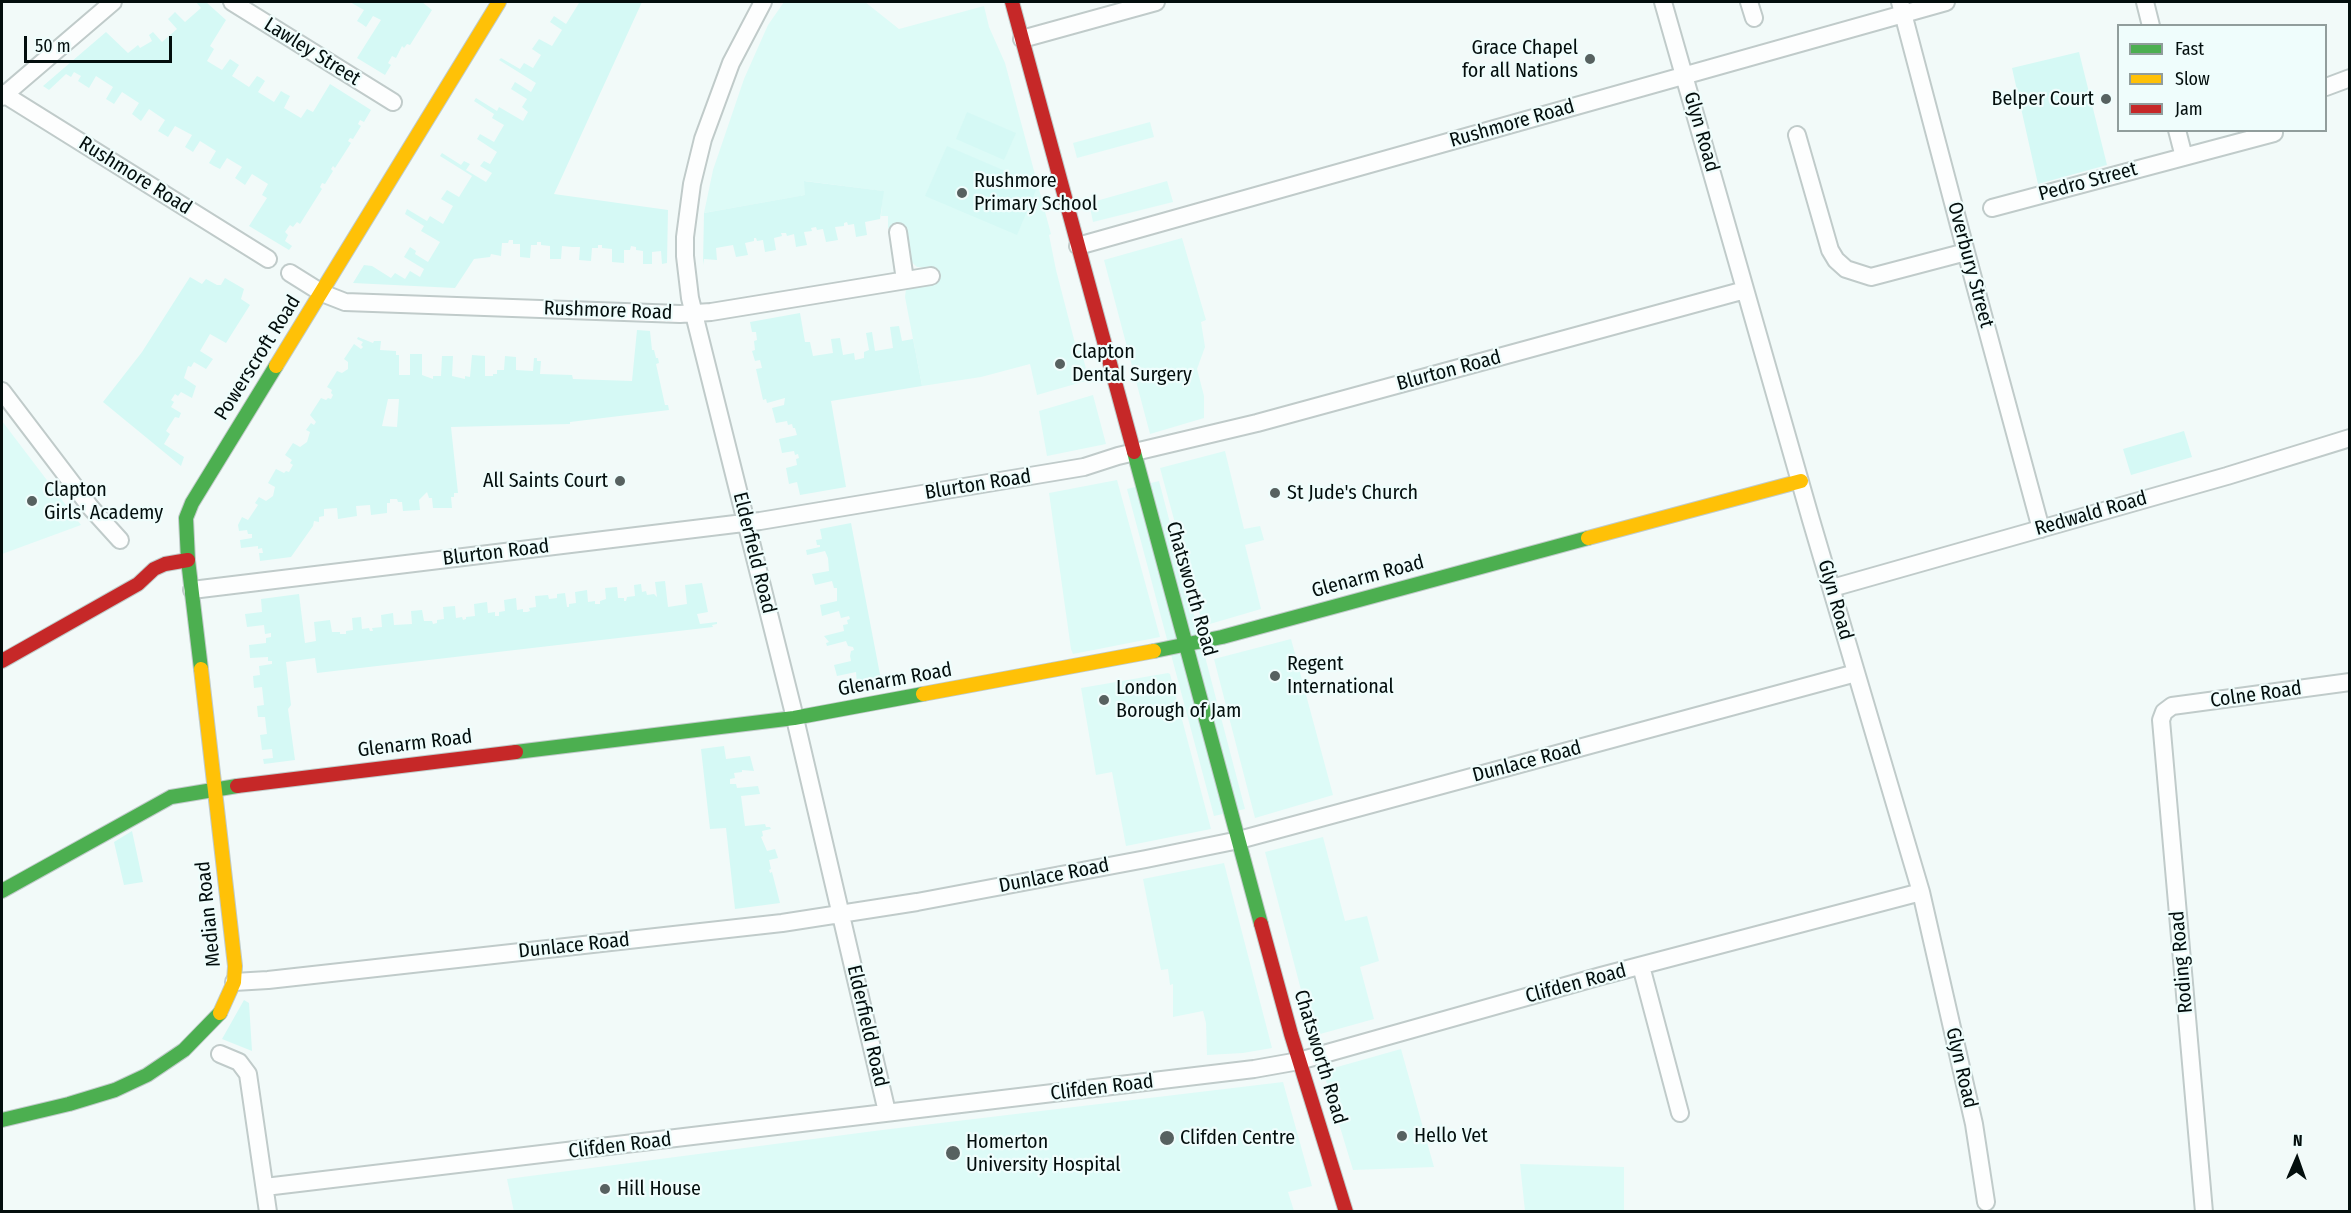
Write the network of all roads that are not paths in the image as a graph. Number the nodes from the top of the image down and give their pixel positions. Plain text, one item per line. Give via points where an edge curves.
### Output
1 (113, 2) edge
2 (232, 2) edge
3 (499, 2) edge
4 (763, 2) edge
5 (1012, 2) edge
6 (1156, 2) edge
7 (1663, 2) edge
8 (1749, 2) edge
9 (1946, 2) edge
10 (2145, 2) edge
11 (1902, 7) edge
12 (1754, 18) dead end
13 (2150, 24) edge
14 (1022, 39) junction
15 (1685, 75) junction
16 (2349, 78) edge
17 (2327, 86) edge
18 (2, 95) edge
19 (393, 102) dead end
20 (2178, 132) edge
21 (2274, 133) dead end
22 (1797, 135) dead end
23 (2184, 157) junction
24 (1992, 208) dead end
25 (898, 231) dead end
26 (1078, 246) junction
27 (1966, 252) junction
28 (268, 259) dead end
29 (291, 273) dead end
30 (931, 276) dead end
31 (905, 280) junction
32 (1745, 290) junction
33 (322, 293) junction
34 (694, 314) junction
35 (2, 391) edge
36 (2349, 438) edge
37 (1133, 453) junction
38 (1801, 481) junction
39 (745, 523) junction
40 (2041, 529) junction
41 (120, 540) dead end
42 (188, 560) junction
43 (1832, 588) junction
44 (192, 590) junction
45 (1187, 644) junction
46 (2, 661) edge
47 (1856, 673) junction
48 (2349, 682) edge
49 (2163, 712) joint
50 (794, 718) junction
51 (215, 788) junction
52 (1239, 840) junction
53 (2, 891) edge
54 (1921, 892) junction
55 (842, 914) junction
56 (1641, 966) junction
57 (234, 982) junction
58 (220, 1054) dead end
59 (1299, 1061) junction
60 (887, 1112) junction
61 (1680, 1113) dead end
62 (2, 1120) edge
63 (265, 1186) junction
64 (1986, 1202) dead end
65 (267, 1212) edge
66 (1346, 1212) edge
67 (2204, 1212) edge

1 - 18 street
2 - 19 street, Lawley Street
3 - 33 street, Powerscroft Road
4 - 34 street, Elderfield Road via 731,63 703,139 692,184 685,256
5 - 14 street, Chatsworth Road
6 - 14 street
7 - 15 street, Glyn Road
8 - 12 street
9 - 11 street, Rushmore Road
10 - 13 street
11 - 15 street, Rushmore Road
11 - 27 street, Overbury Street
14 - 26 street, Chatsworth Road
15 - 26 street, Rushmore Road
15 - 32 street, Glyn Road
16 - 17 street
18 - 28 street, Rushmore Road
20 - 23 street
21 - 23 street, Pedro Street
22 - 27 street via 1830,250 1846,268 1871,277
23 - 24 street, Pedro Street
25 - 31 street
26 - 37 street, Chatsworth Road
27 - 40 street, Overbury Street
29 - 33 street, Rushmore Road
30 - 31 street, Rushmore Road
31 - 34 street, Rushmore Road
32 - 37 street, Blurton Road
32 - 38 street, Glyn Road
33 - 34 street, Rushmore Road via 345,302
33 - 42 street, Powerscroft Road via 192,503 186,518
34 - 39 street, Elderfield Road
35 - 41 street
36 - 40 street, Redwald Road
37 - 39 street, Blurton Road via 1084,467
37 - 45 street, Chatsworth Road
38 - 43 street, Glyn Road
38 - 45 street, Glenarm Road
39 - 44 street, Blurton Road
39 - 50 street, Elderfield Road
40 - 43 street, Redwald Road
42 - 44 street, Median Road
42 - 46 street via 154,569 138,584
43 - 47 street, Glyn Road
44 - 51 street, Median Road
45 - 50 street, Glenarm Road
45 - 52 street, Chatsworth Road
47 - 52 street, Dunlace Road
47 - 54 street, Glyn Road
48 - 49 street, Colne Road via 2172,706
49 - 67 street, Roding Road
50 - 51 street, Glenarm Road
50 - 55 street, Elderfield Road
51 - 53 street, Glenarm Road via 171,797 148,808
51 - 57 street, Median Road
52 - 55 street, Dunlace Road
52 - 59 street, Chatsworth Road
54 - 56 street, Clifden Road
54 - 64 street, Glyn Road via 1974,1124
55 - 57 street, Dunlace Road
55 - 60 street, Elderfield Road
56 - 59 street, Clifden Road
56 - 61 street
57 - 62 street, Median Road via 222,1010 207,1028 184,1050 147,1075 106,1093
58 - 63 street via 239,1062 248,1074
59 - 60 street, Clifden Road via 1214,1075
59 - 66 street, Chatsworth Road
60 - 63 street, Clifden Road
63 - 65 street

